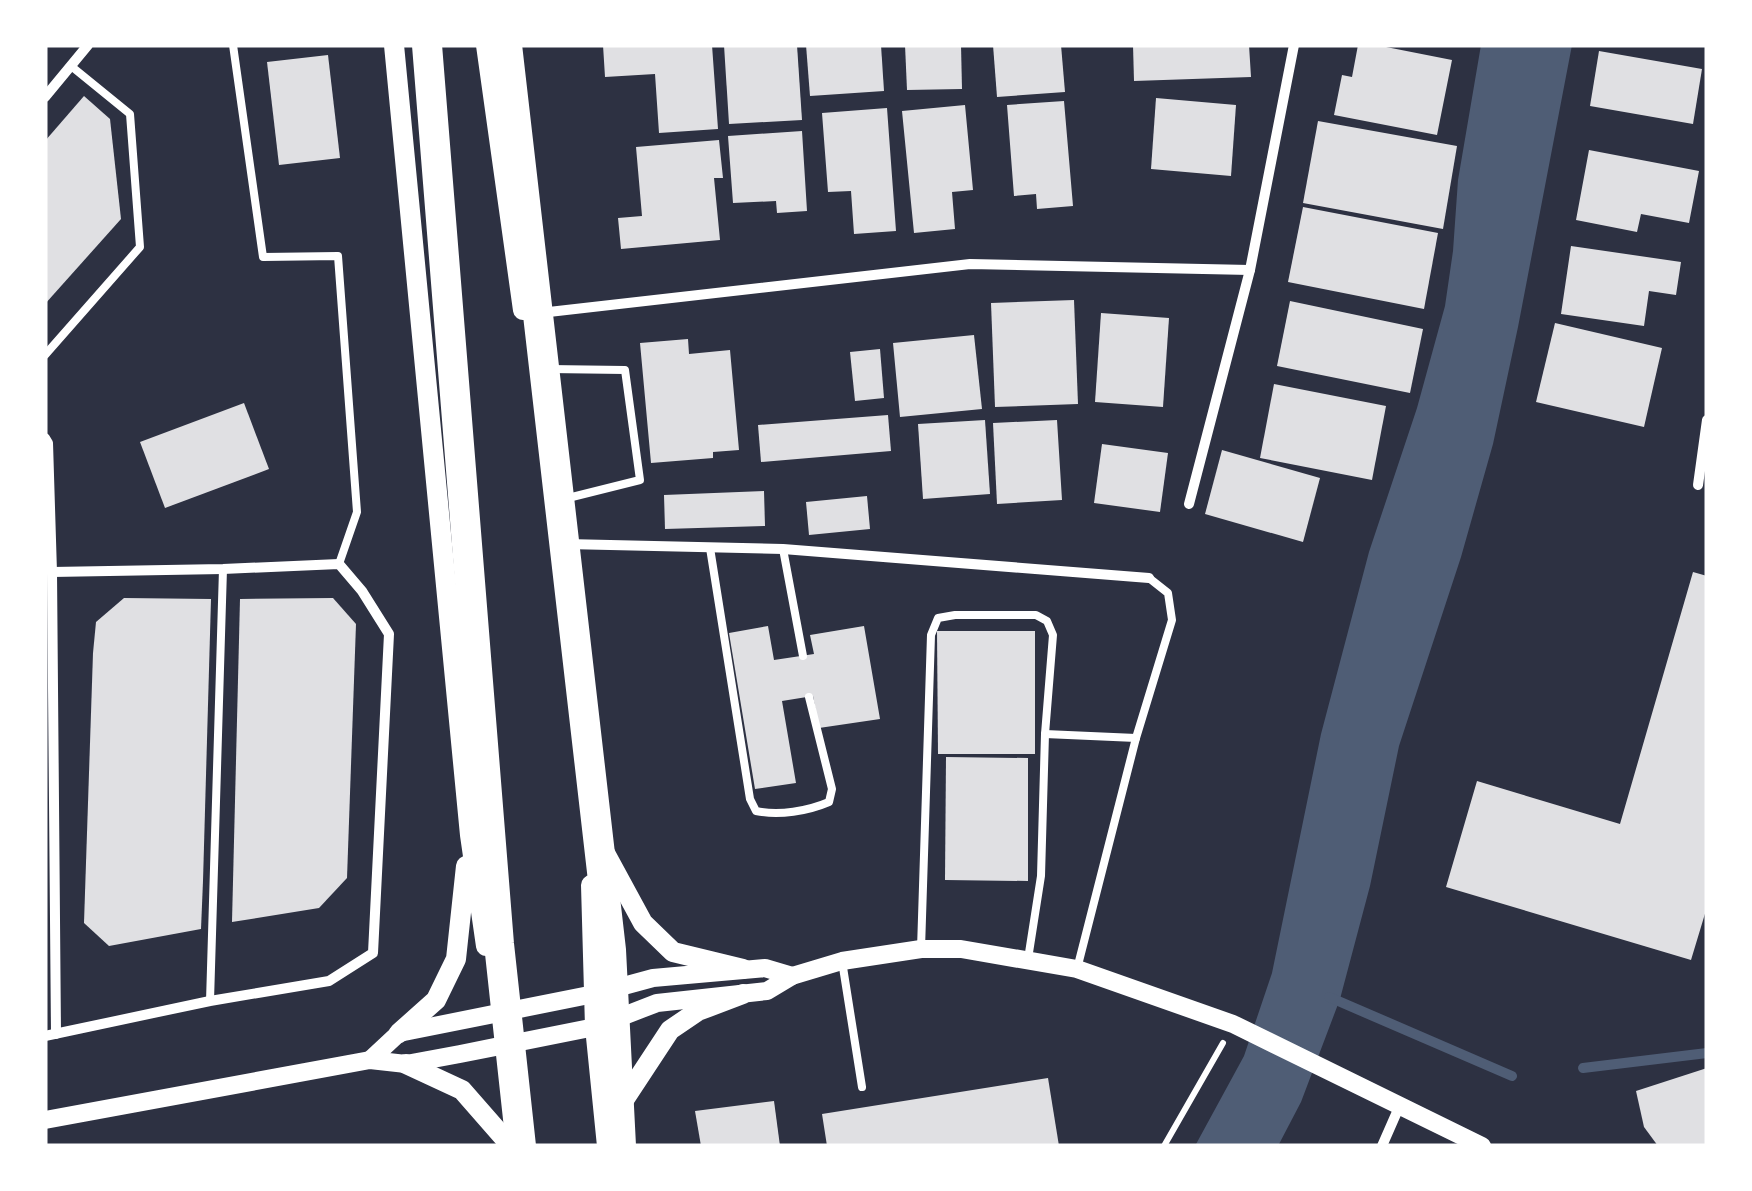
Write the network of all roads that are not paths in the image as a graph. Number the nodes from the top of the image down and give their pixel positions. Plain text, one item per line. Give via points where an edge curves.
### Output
1 (88, 45) edge
2 (233, 45) edge
3 (394, 45) edge
4 (428, 45) edge
5 (486, 45) edge
6 (507, 45) edge
7 (1294, 45) edge
8 (71, 66) junction
9 (45, 97) edge
10 (1250, 270) junction
11 (524, 315) junction
12 (45, 355) edge
13 (531, 369) junction
14 (1707, 420) edge
15 (45, 438) edge
16 (1698, 485) dead end
17 (550, 502) junction
18 (1189, 504) dead end
19 (555, 544) junction
20 (710, 548) junction
21 (782, 549) junction
22 (339, 564) junction
23 (222, 569) junction
24 (52, 572) junction
25 (1149, 578) joint
26 (803, 656) dead end
27 (49, 684) edge
28 (809, 697) dead end
29 (1045, 734) junction
30 (1136, 738) junction
31 (589, 820) junction
32 (470, 834) junction
33 (921, 949) junction
34 (1028, 959) junction
35 (842, 960) junction
36 (743, 969) junction
37 (1078, 969) junction
38 (792, 976) junction
39 (594, 994) junction
40 (743, 994) junction
41 (210, 1000) junction
42 (495, 1012) junction
43 (595, 1028) junction
44 (400, 1033) junction
45 (51, 1035) edge
46 (500, 1046) junction
47 (370, 1060) junction
48 (406, 1064) junction
49 (862, 1087) dead end
50 (1400, 1105) junction
51 (45, 1120) edge
52 (611, 1140) edge
53 (515, 1146) edge
54 (1382, 1146) edge
55 (1482, 1146) edge

1 - 8 street
2 - 22 lane via 263,257 338,256 357,512
3 - 32 main road
4 - 53 highway
5 - 11 main road
6 - 52 highway via 611,950
7 - 10 street
8 - 9 street
8 - 12 lane via 130,114 140,247
10 - 11 street via 970,264
10 - 18 street
11 - 13 main road
13 - 17 main road
13 - 17 lane via 626,370 640,480
14 - 16 street
15 - 24 street
17 - 19 main road
19 - 20 street
19 - 31 main road
20 - 21 street
20 - 28 lane via 756,811 829,802 832,789
21 - 25 street
21 - 26 lane
22 - 23 street
22 - 41 street via 389,634 373,953 329,981
23 - 24 street
23 - 41 lane
24 - 27 street
25 - 30 lane via 1168,593 1172,620
27 - 45 street
29 - 30 lane
29 - 33 lane via 1053,635 1047,622 1036,615 938,618 930,635
29 - 34 lane via 1041,876
30 - 37 lane
31 - 36 main road via 643,922 673,952
31 - 39 main road
32 - 42 main road
32 - 44 main road via 456,959 436,1000
33 - 34 street
33 - 35 street
34 - 37 street
35 - 38 street
35 - 49 lane
36 - 38 street
36 - 39 street via 652,978
37 - 50 street via 1239,1026
38 - 40 street via 767,991
39 - 42 street
39 - 43 main road
40 - 43 street via 658,1003
40 - 52 main road via 670,1030
41 - 45 street
42 - 44 street
42 - 46 main road
43 - 46 street
43 - 52 main road
44 - 47 street
46 - 48 street
46 - 53 main road
47 - 48 street
47 - 51 street
48 - 53 main road via 462,1090
50 - 54 street
50 - 55 street

